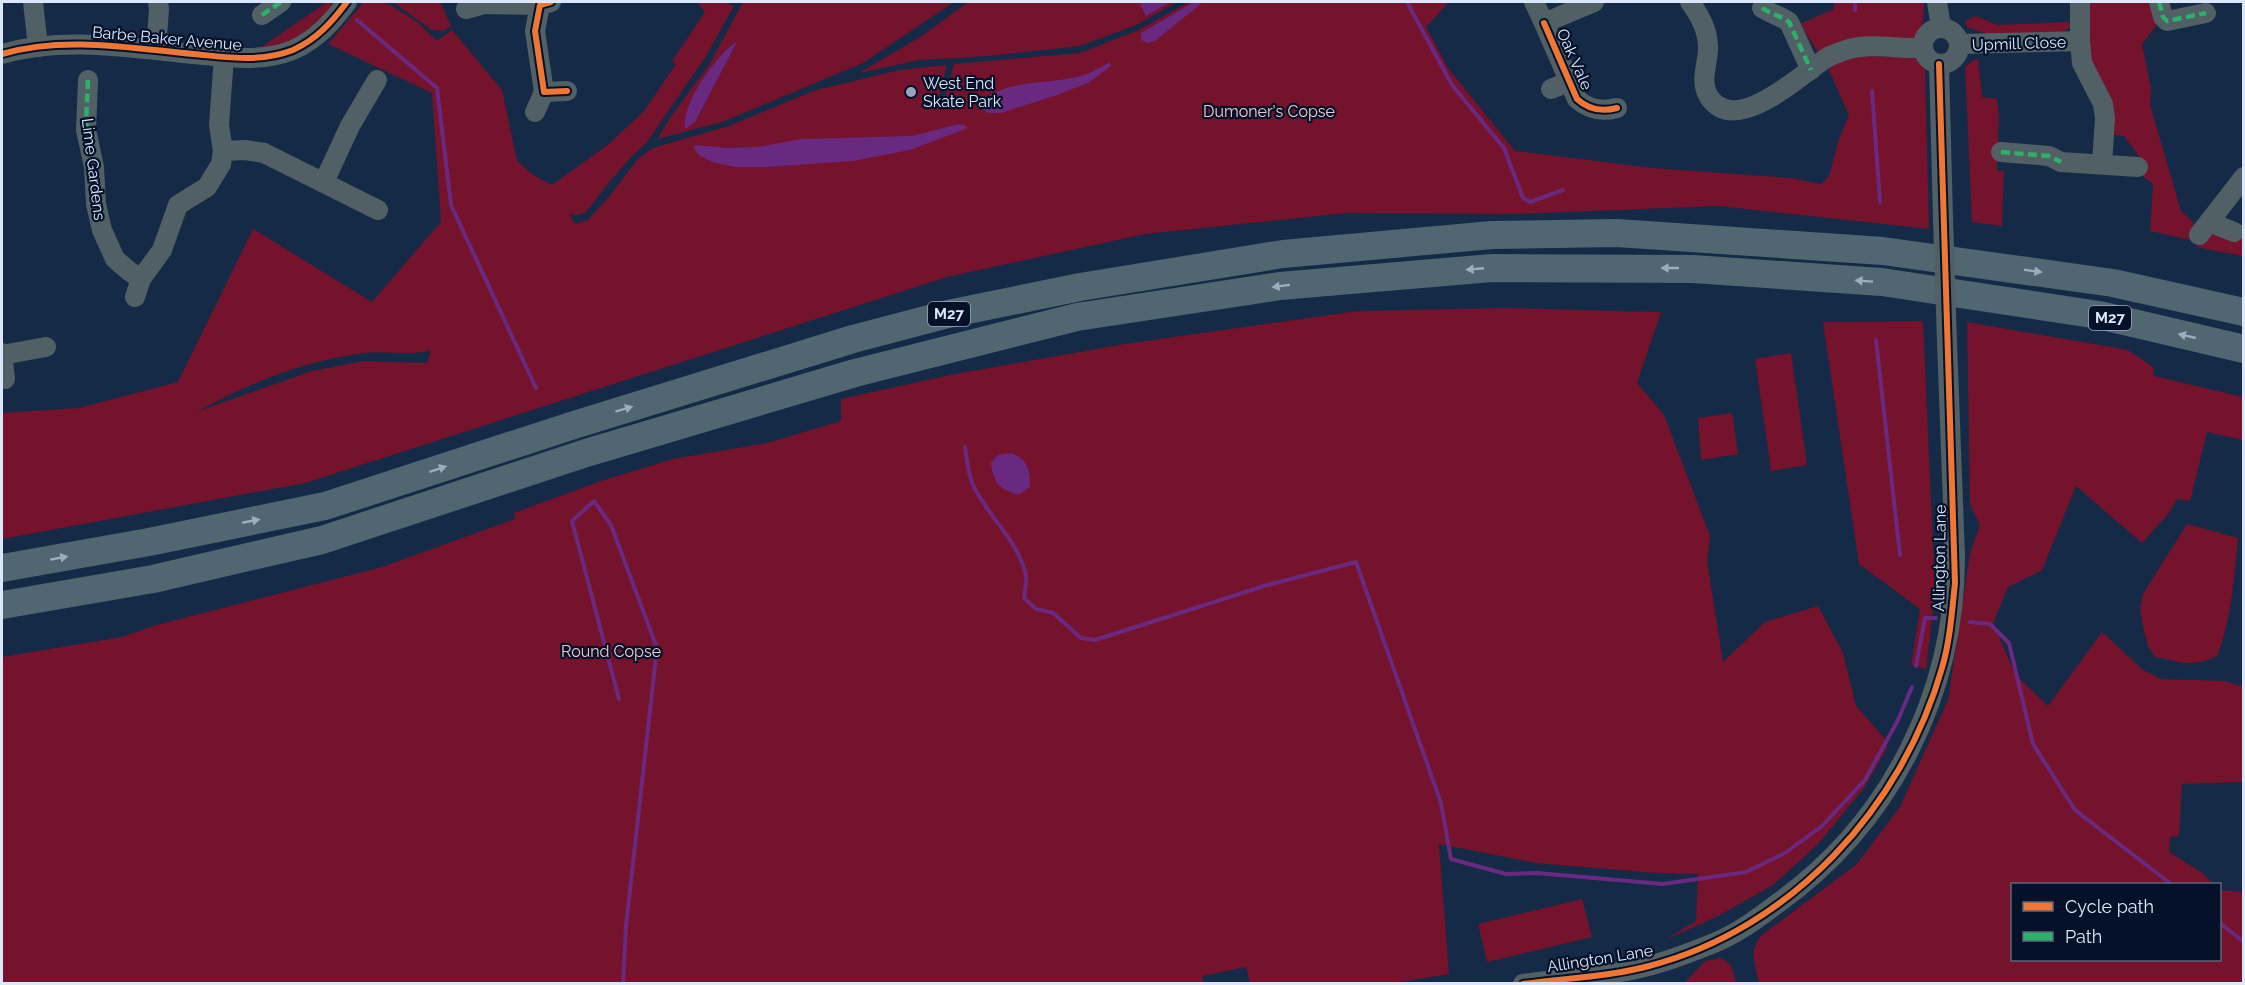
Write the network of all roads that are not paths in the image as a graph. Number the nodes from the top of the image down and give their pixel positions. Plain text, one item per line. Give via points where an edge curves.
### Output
1 (33, 2) edge
2 (158, 2) edge
3 (280, 2) edge
4 (347, 2) edge
5 (1534, 2) edge
6 (1594, 2) edge
7 (1690, 2) edge
8 (1937, 2) edge
9 (2080, 2) edge
10 (2159, 2) edge
11 (546, 3) edge
12 (477, 5) edge
13 (1762, 8) dead end
14 (2206, 13) dead end
15 (262, 15) dead end
16 (1544, 23) junction
17 (1941, 27) junction
18 (2080, 41) junction
19 (1959, 45) junction
20 (39, 47) junction
21 (1923, 48) junction
22 (156, 50) junction
23 (2, 54) edge
24 (224, 56) junction
25 (1939, 64) junction
26 (1811, 70) junction
27 (87, 80) dead end
28 (377, 80) dead end
29 (1570, 81) junction
30 (1551, 89) dead end
31 (567, 91) dead end
32 (544, 92) junction
33 (1617, 108) dead end
34 (535, 112) dead end
35 (223, 151) junction
36 (2001, 152) dead end
37 (2102, 164) junction
38 (2138, 167) dead end
39 (2244, 177) edge
40 (324, 182) junction
41 (378, 210) dead end
42 (2234, 232) dead end
43 (2244, 312) edge
44 (46, 347) dead end
45 (2244, 350) edge
46 (2, 354) edge
47 (5, 378) dead end
48 (2, 568) edge
49 (2, 605) edge
50 (1523, 984) edge

1 - 20 street
2 - 22 street
3 - 15 street
4 - 24 street, Barbe Baker Avenue via 323,31 292,50 256,58
5 - 16 street, Oak Vale
6 - 16 street, Oak Vale
7 - 26 street via 1706,28 1704,88 1711,100 1722,107 1756,105
8 - 17 street
9 - 18 street, Upmill Close
10 - 14 street via 2167,21
11 - 12 street
11 - 32 street via 535,31
13 - 26 street via 1790,22
16 - 29 street, Oak Vale
17 - 19 street via 1951,31
17 - 21 street via 1925,36
18 - 19 street, Upmill Close
18 - 37 street, Upmill Close via 2082,63 2103,104
19 - 25 street via 1951,61
20 - 22 street, Barbe Baker Avenue via 90,45
20 - 23 street, Barbe Baker Avenue
21 - 25 street via 1928,59
21 - 26 street via 1850,49
22 - 24 street, Barbe Baker Avenue
24 - 35 street, Lime Gardens via 219,125
25 - 50 street, Allington Lane, bridge via 1955,574 1942,668 1921,727 1896,775 1854,834 1790,895 1731,934 1649,966
27 - 35 street, Lime Gardens via 89,142 103,170 98,214 110,252 138,288 162,250 178,205 212,181
28 - 40 street
29 - 30 street, Oak Vale
29 - 33 street, Oak Vale via 1577,99 1584,105 1599,111
31 - 32 street
32 - 34 street
35 - 40 street via 264,153
36 - 37 street
37 - 38 street
39 - 42 street via 2204,228
40 - 41 street
48 -> 43 highway, M27 via 325,506 574,424 948,314 1080,287 1283,254 1492,235 1617,233 1883,251 2113,283
44 - 46 street
45 -> 49 highway, M27 via 2099,315 1892,284 1704,269 1492,268 1280,286 1077,317 855,373 586,453 322,540 153,579
46 - 47 street

